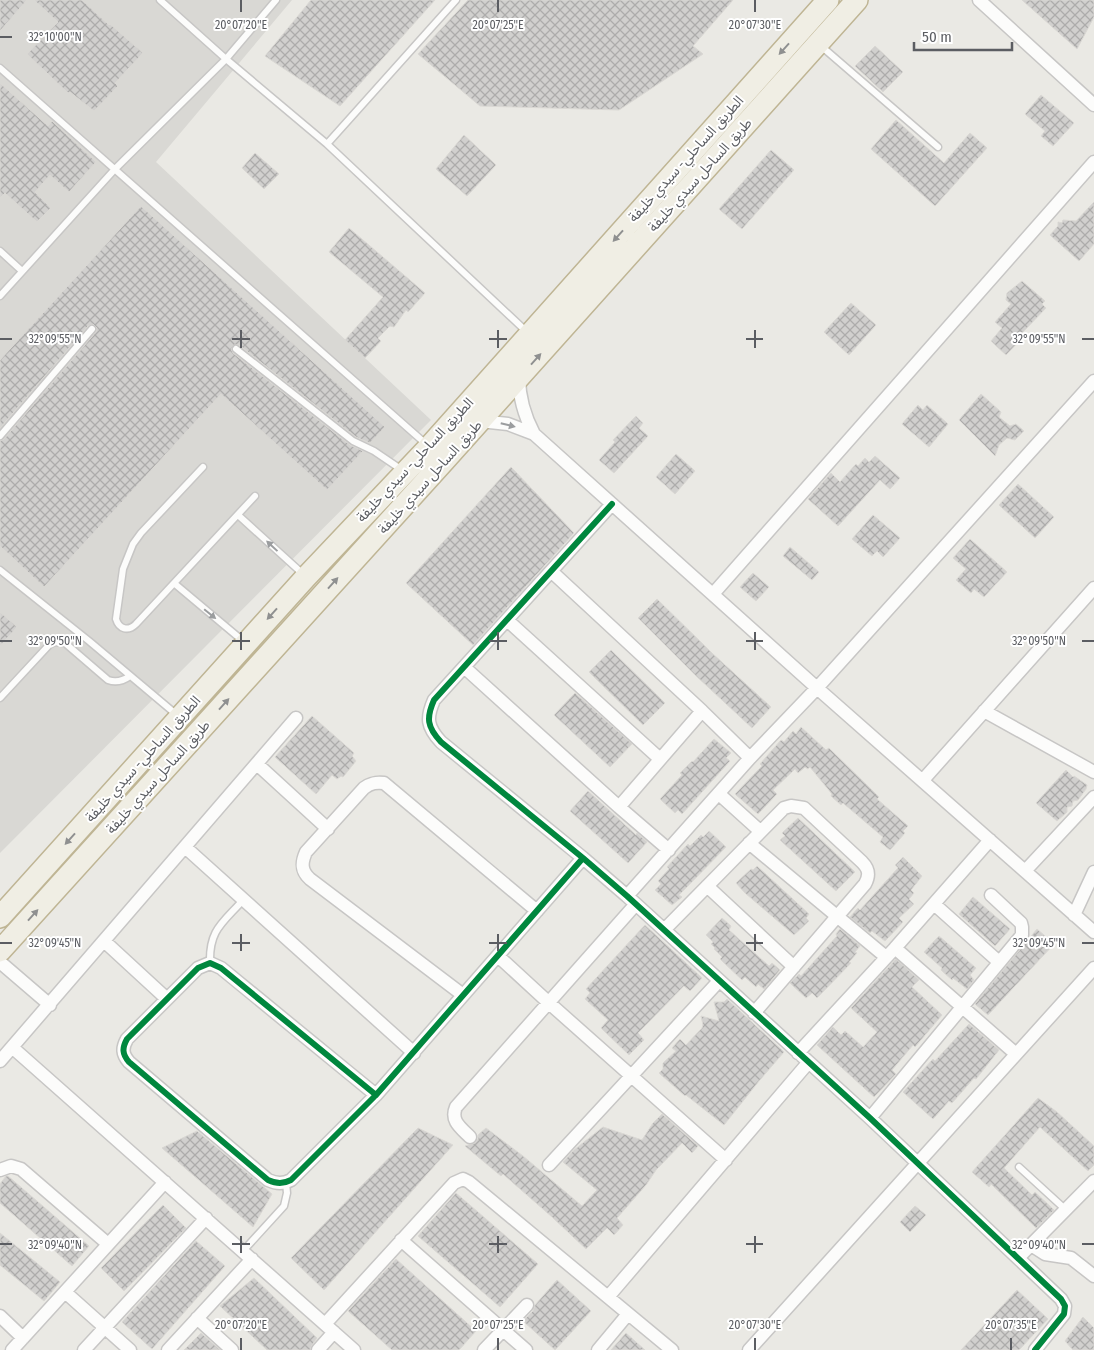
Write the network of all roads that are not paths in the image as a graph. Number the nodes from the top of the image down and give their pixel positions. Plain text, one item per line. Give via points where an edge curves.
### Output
1 (160, 0) edge
2 (276, 0) edge
3 (456, 0) edge
4 (828, 0) edge
5 (857, 0) edge
6 (979, 0) edge
7 (818, 43) junction
8 (226, 59) junction
9 (0, 68) edge
10 (1094, 105) edge
11 (327, 144) junction
12 (938, 147) dead end
13 (1094, 162) edge
14 (115, 169) junction
15 (0, 251) edge
16 (22, 271) junction
17 (0, 296) edge
18 (92, 329) dead end
19 (530, 334) junction
20 (236, 349) dead end
21 (520, 377) junction
22 (1094, 381) edge
23 (480, 421) junction
24 (534, 434) junction
25 (0, 436) edge
26 (429, 447) junction
27 (203, 467) dead end
28 (405, 472) junction
29 (256, 496) dead end
30 (612, 504) junction
31 (238, 515) junction
32 (0, 570) edge
33 (551, 571) junction
34 (306, 577) junction
35 (175, 584) junction
36 (1094, 588) edge
37 (713, 594) junction
38 (508, 620) junction
39 (246, 644) junction
40 (464, 667) junction
41 (130, 676) junction
42 (817, 688) junction
43 (0, 698) edge
44 (702, 711) junction
45 (984, 711) junction
46 (180, 718) junction
47 (296, 718) dead end
48 (750, 758) junction
49 (660, 759) junction
50 (257, 764) junction
51 (1094, 772) edge
52 (923, 780) junction
53 (719, 794) junction
54 (1094, 797) edge
55 (618, 807) junction
56 (328, 829) junction
57 (760, 831) junction
58 (990, 840) junction
59 (749, 843) junction
60 (185, 847) junction
61 (669, 850) junction
62 (583, 858) junction
63 (1025, 871) junction
64 (1094, 872) edge
65 (706, 886) junction
66 (991, 895) dead end
67 (244, 899) junction
68 (631, 900) junction
69 (934, 904) junction
70 (537, 911) junction
71 (1074, 915) junction
72 (838, 916) junction
73 (0, 917) edge
74 (664, 930) junction
75 (1094, 932) edge
76 (104, 941) junction
77 (0, 951) edge
78 (891, 952) junction
79 (498, 956) junction
80 (0, 962) edge
81 (999, 962) junction
82 (210, 963) junction
83 (794, 967) junction
84 (1094, 968) edge
85 (719, 981) junction
86 (464, 995) junction
87 (167, 999) junction
88 (548, 1002) junction
89 (50, 1005) junction
90 (961, 1006) junction
91 (754, 1013) junction
92 (13, 1048) junction
93 (414, 1053) junction
94 (798, 1053) junction
95 (1016, 1054) junction
96 (0, 1061) edge
97 (808, 1063) junction
98 (632, 1076) junction
99 (376, 1095) junction
100 (870, 1118) junction
101 (470, 1137) dead end
102 (726, 1160) junction
103 (918, 1163) junction
104 (549, 1165) dead end
105 (1019, 1167) dead end
106 (0, 1170) edge
107 (1094, 1181) edge
108 (164, 1182) junction
109 (286, 1182) junction
110 (1066, 1210) junction
111 (206, 1218) junction
112 (401, 1240) junction
113 (108, 1244) junction
114 (1031, 1245) junction
115 (247, 1255) junction
116 (1018, 1258) junction
117 (1094, 1276) edge
118 (65, 1292) junction
119 (608, 1297) junction
120 (527, 1305) dead end
121 (628, 1314) junction
122 (0, 1316) edge
123 (197, 1318) junction
124 (105, 1327) junction
125 (330, 1328) junction
126 (503, 1330) junction
127 (23, 1338) junction
128 (1041, 1348) edge
129 (12, 1350) edge
130 (84, 1350) edge
131 (130, 1350) edge
132 (168, 1350) edge
133 (232, 1350) edge
134 (318, 1350) edge
135 (354, 1350) edge
136 (484, 1350) edge
137 (526, 1350) edge
138 (598, 1350) edge
139 (672, 1350) edge
140 (749, 1350) edge

1 - 8 lane
2 - 8 lane
3 - 11 lane
4 -> 19 highway, الطريق الساحلي- سيدي خليفة
5 - 7 highway, طريق الساحل سيدي خليفة
6 - 10 street
7 - 12 lane
21 -> 7 highway, طريق الساحل سيدي خليفة
8 - 11 lane
8 - 14 lane
9 - 14 lane
11 - 19 lane
13 - 37 street
14 - 16 lane
14 - 26 lane
15 - 16 lane
16 - 17 lane
18 - 25 lane
19 - 26 highway, الطريق الساحلي- سيدي خليفة
20 - 28 lane via 353,442 374,451
21 - 23 highway, طريق الساحل سيدي خليفة
21 - 24 street via 522,406
22 - 42 street
23 -> 24 street via 508,424
77 -> 23 highway, طريق الساحل سيدي خليفة
24 - 30 street
26 - 28 highway, الطريق الساحلي- سيدي خليفة
27 - 35 lane via 134,544 123,569 117,624 121,628 132,628
28 - 34 highway, الطريق الساحلي- سيدي خليفة
29 - 31 lane
30 - 33 street
30 - 37 street
34 -> 31 lane
31 - 35 lane
32 - 41 lane
33 - 38 street
33 - 44 street
34 -> 39 highway, الطريق الساحلي- سيدي خليفة
35 -> 39 lane
36 - 45 street
37 - 42 street
38 - 40 street
38 - 49 street
39 - 46 highway, الطريق الساحلي- سيدي خليفة
40 - 55 street
40 - 62 street via 434,700 429,711 433,733
41 - 43 lane via 122,681 108,680 64,643 55,642
41 - 46 lane
42 - 48 street
42 - 52 street
44 - 48 street
44 - 49 street
45 - 51 street
45 - 52 street
46 -> 73 highway, الطريق الساحلي- سيدي خليفة
47 - 50 street
48 - 53 street
49 - 55 street
50 - 56 street
50 - 60 street
52 - 58 street
53 - 57 street
53 - 61 street
54 - 63 street
55 - 61 street
56 - 70 street via 364,788 369,784 384,783
56 - 86 street via 306,852 302,860 305,874
57 - 59 street
57 - 72 street via 784,808 804,808 867,867 868,879
58 - 63 street
58 - 69 street
59 - 65 street
59 - 72 street
60 - 67 street
60 - 76 street
61 - 68 street
62 - 68 street
62 - 70 street
63 - 71 street
64 - 71 street
65 - 74 street
65 - 83 street
66 - 81 street via 1018,919 1022,927 1022,935
67 - 82 lane via 215,931
67 - 93 street
68 - 74 street
68 - 88 street
69 - 78 street
69 - 81 street
70 - 79 street
71 - 75 street
72 - 78 street
72 - 83 street
74 - 85 street
76 - 87 street
76 - 89 street
78 - 90 street
78 - 94 street
79 - 86 street
79 - 88 street
80 - 89 street
81 - 90 street
82 - 87 street via 198,968
82 - 99 street via 221,968
83 - 91 street
84 - 95 street
85 - 91 street
85 - 98 street
86 - 93 street
87 - 109 street via 127,1039 125,1057 268,1180 280,1184
88 - 98 street
88 - 101 street via 456,1107 456,1123
89 - 92 street
90 - 95 street
90 - 100 street
91 - 94 street
92 - 96 street
92 - 108 street
93 - 99 street
94 - 97 street
95 - 103 street
97 - 100 street
97 - 102 street
98 - 102 street
98 - 104 street
99 - 109 street
100 - 103 street
102 - 119 street
103 - 116 street
103 - 140 street
105 - 110 lane
106 - 113 street via 11,1166 21,1169
107 - 110 street
108 - 111 street
108 - 113 street
109 - 115 lane via 284,1206
110 - 114 street
111 - 115 street
111 - 124 street
112 - 119 street via 457,1181 466,1180
112 - 125 street
112 - 126 street
113 - 118 street
114 - 116 street
114 - 117 street via 1045,1254 1071,1258
115 - 123 street
115 - 125 street
116 - 128 street via 1065,1306 1064,1314
118 - 124 street
118 - 127 street
119 - 121 street
120 - 126 street
121 - 138 street
121 - 139 street
122 - 127 street
123 - 132 street
123 - 133 street
124 - 130 street
124 - 131 street
125 - 134 street
125 - 135 street
126 - 136 street
126 - 137 street
127 - 129 street

